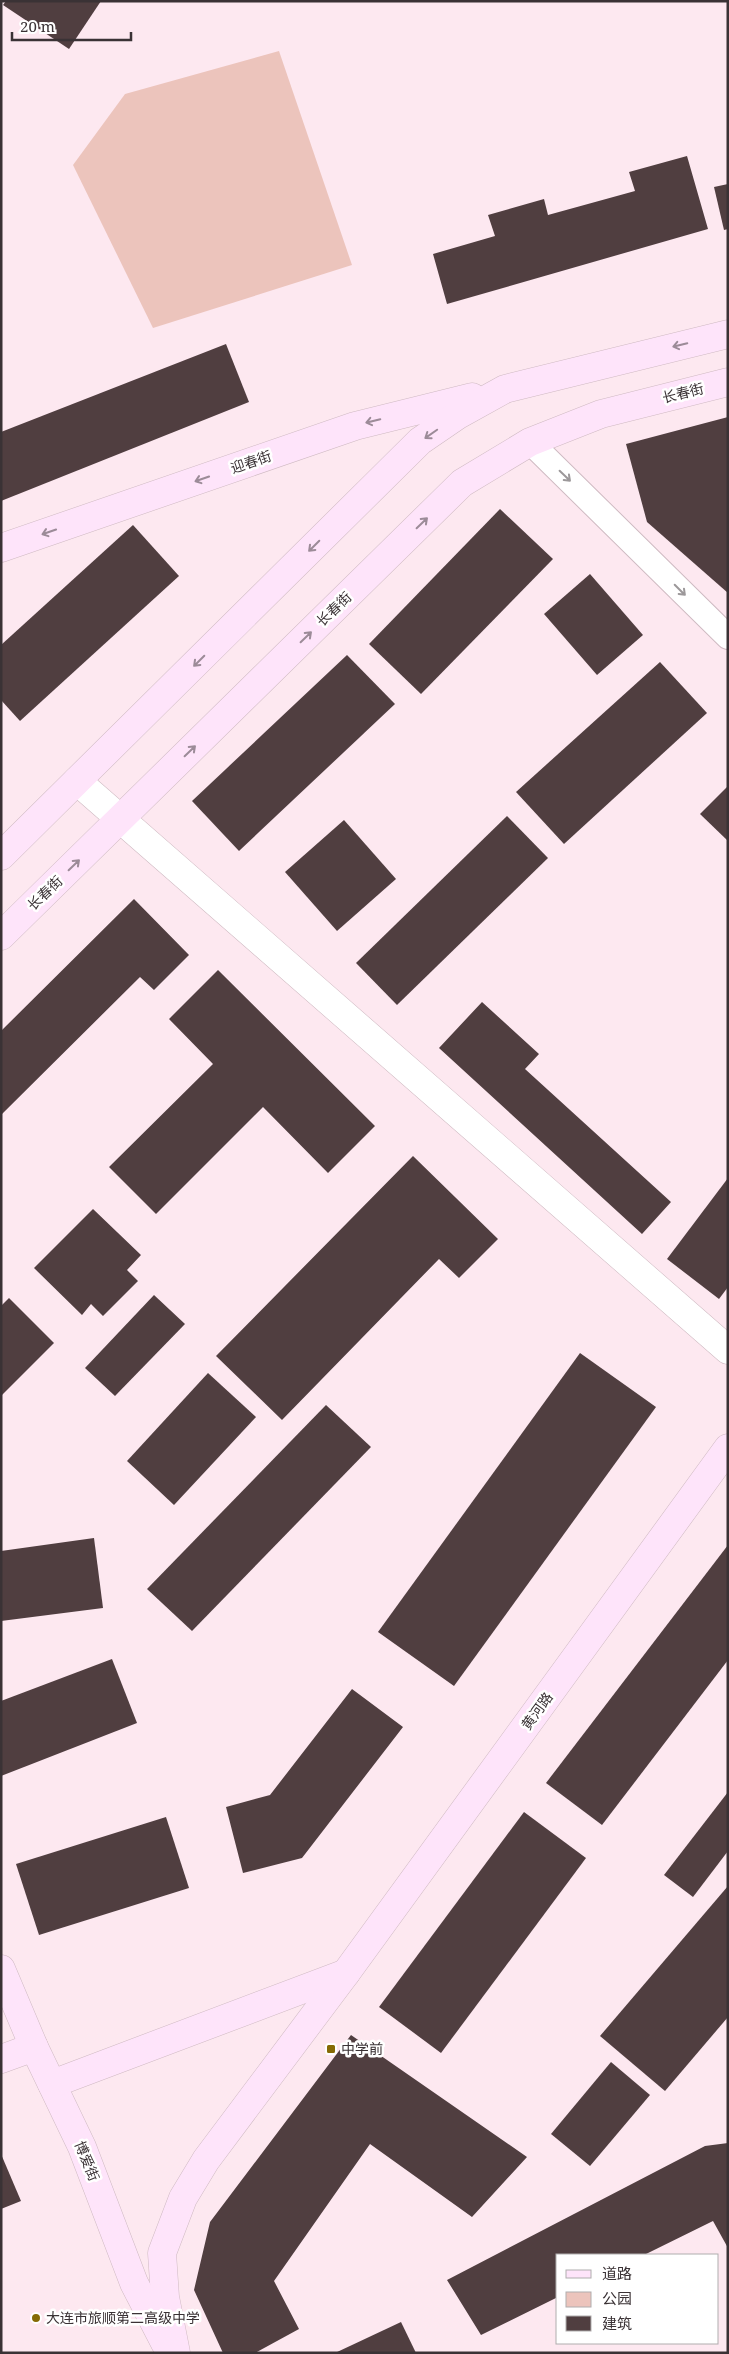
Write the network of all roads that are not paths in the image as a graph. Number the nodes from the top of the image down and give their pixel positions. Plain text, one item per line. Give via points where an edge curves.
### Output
1 (728, 334) edge
2 (728, 382) edge
3 (505, 389) junction
4 (530, 442) junction
5 (1, 548) edge
6 (728, 637) edge
7 (78, 781) junction
8 (121, 818) junction
9 (1, 856) edge
10 (1, 936) edge
11 (728, 1350) edge
12 (728, 1448) edge
13 (1, 1969) edge
14 (346, 1973) junction
15 (34, 2047) junction
16 (1, 2059) edge
17 (52, 2084) junction
18 (171, 2353) edge
19 (176, 2353) edge

1 -> 3 street
2 - 4 street, 长春街 via 601,414
3 -> 5 street, 迎春街 via 355,426
3 -> 7 street via 458,415 420,442
4 -> 6 lane
8 -> 4 street, 长春街 via 462,483
7 - 8 street
7 - 9 street
10 -> 8 street, 长春街
8 - 11 street
12 - 14 street, 黄河路
13 - 15 street, 博爱街
14 - 17 street
14 - 19 street, 黄河路 via 206,2160 183,2198 162,2253 165,2297
15 - 16 street
15 - 17 street, 博爱街
17 - 18 street, 博爱街 via 82,2147 134,2283

